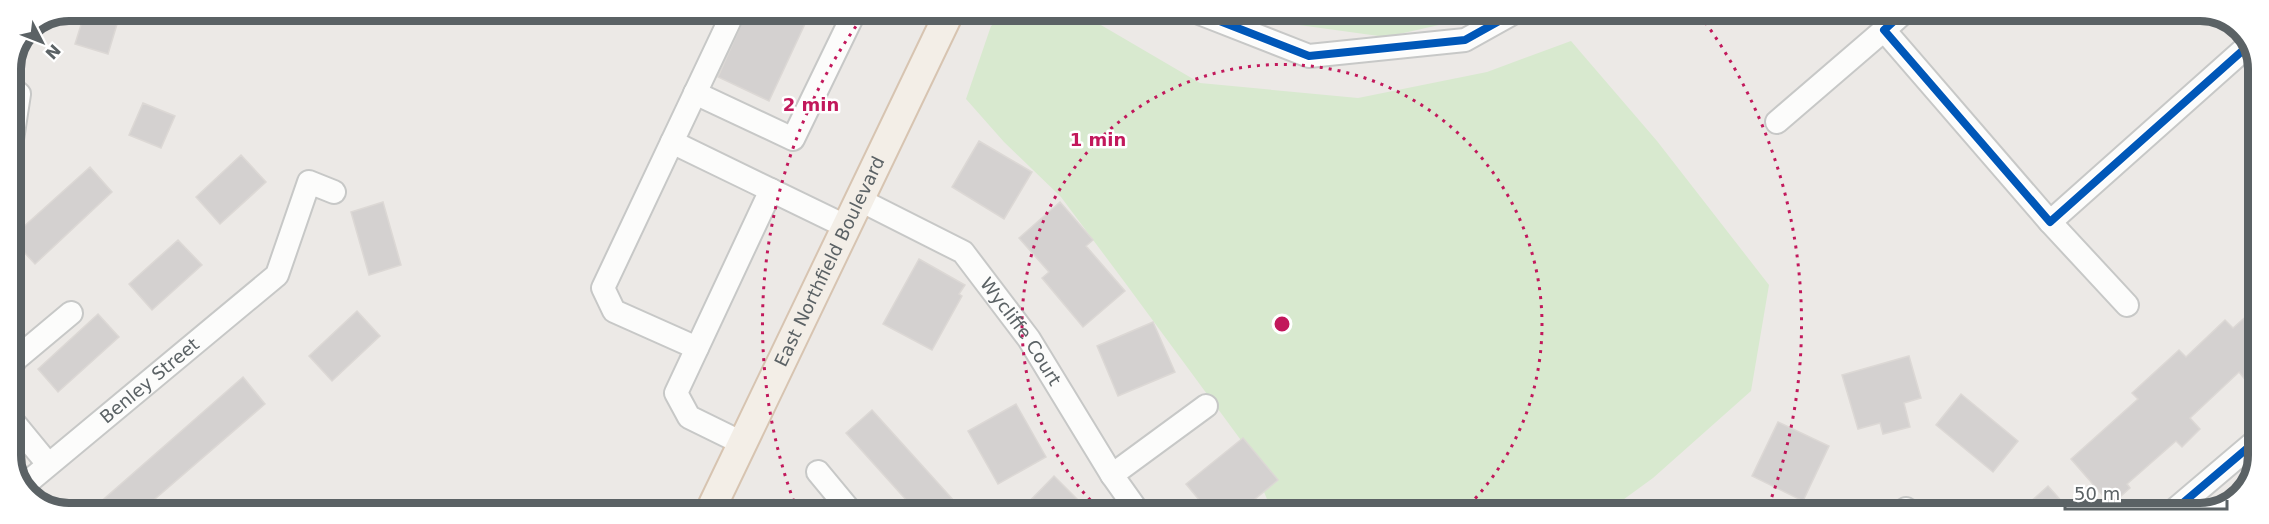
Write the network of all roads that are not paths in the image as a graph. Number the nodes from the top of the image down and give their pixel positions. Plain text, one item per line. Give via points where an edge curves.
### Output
1 (729, 21) edge
2 (850, 21) edge
3 (945, 21) edge
4 (1220, 21) edge
5 (1499, 21) edge
6 (1894, 21) edge
7 (1884, 30) junction
8 (2244, 50) edge
9 (695, 93) junction
10 (1777, 122) dead end
11 (672, 142) junction
12 (771, 190) junction
13 (334, 192) dead end
14 (858, 199) junction
15 (2050, 222) junction
16 (845, 226) junction
17 (2127, 305) dead end
18 (71, 313) dead end
19 (697, 348) junction
20 (21, 355) edge
21 (1206, 406) dead end
22 (21, 430) edge
23 (742, 443) junction
24 (2248, 448) edge
25 (48, 464) junction
26 (818, 472) dead end
27 (1112, 476) junction
28 (29, 481) edge
29 (714, 503) edge
30 (844, 503) edge
31 (1132, 503) edge
32 (2183, 503) edge

1 - 9 street
2 - 9 street via 793,139
3 - 14 main road, East Northfield Boulevard
4 - 5 street via 1309,56 1465,40
6 - 7 street
7 - 10 street
7 - 15 street
8 - 15 street
9 - 11 street
11 - 12 street
11 - 19 street via 603,288 614,311
12 - 16 street
12 - 19 street
13 - 25 street, Benley Street via 309,182 277,275
14 - 16 main road, East Northfield Boulevard
14 - 27 street, Wycliffe Court via 963,252 1029,339
15 - 17 street
16 - 23 main road, East Northfield Boulevard
18 - 20 street
19 - 23 street via 676,393 689,417
21 - 27 street
22 - 25 street
23 - 29 main road, East Northfield Boulevard
24 - 32 street
25 - 28 street, Benley Street
26 - 30 street
27 - 31 street, Wycliffe Court

